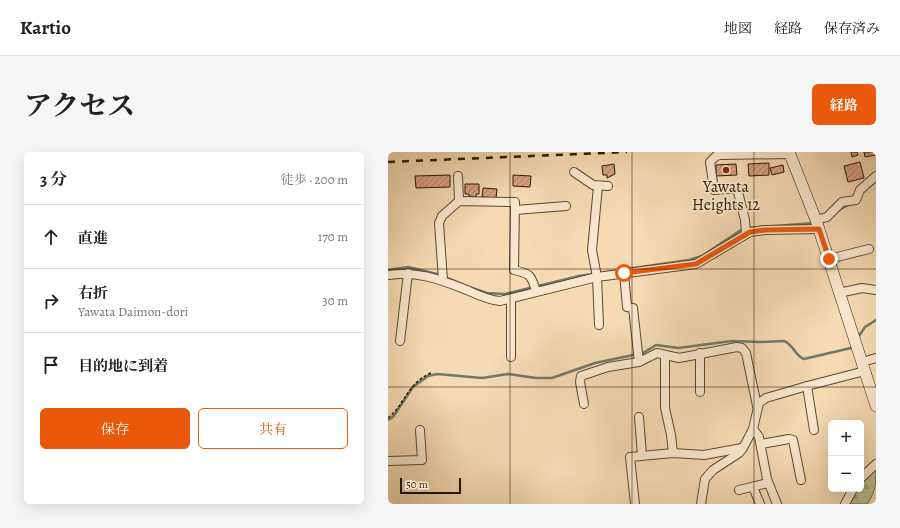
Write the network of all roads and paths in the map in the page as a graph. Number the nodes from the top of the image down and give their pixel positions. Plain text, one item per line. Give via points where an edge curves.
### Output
1 (789, 153) edge
2 (574, 172) dead end
3 (458, 176) dead end
4 (876, 176) edge
5 (598, 186) junction
6 (608, 186) dead end
7 (459, 201) junction
8 (566, 206) dead end
9 (515, 210) junction
10 (818, 225) junction
11 (746, 234) junction
12 (869, 250) dead end
13 (829, 259) junction
14 (408, 272) junction
15 (624, 273) junction
16 (388, 275) edge
17 (597, 277) junction
18 (443, 280) junction
19 (876, 290) edge
20 (536, 291) junction
21 (839, 293) junction
22 (511, 300) junction
23 (599, 325) dead end
24 (400, 341) dead end
25 (700, 353) junction
26 (665, 355) junction
27 (511, 357) dead end
28 (876, 358) edge
29 (639, 362) junction
30 (864, 366) junction
31 (431, 373) dead end
32 (807, 386) junction
33 (700, 392) dead end
34 (584, 404) dead end
35 (757, 406) junction
36 (876, 406) edge
37 (639, 417) dead end
38 (388, 418) edge
39 (753, 429) junction
40 (420, 430) dead end
41 (814, 430) dead end
42 (761, 444) junction
43 (743, 448) junction
44 (672, 453) junction
45 (642, 456) junction
46 (388, 460) edge
47 (876, 464) edge
48 (864, 475) edge
49 (801, 480) dead end
50 (768, 484) junction
51 (753, 487) junction
52 (738, 490) dead end
53 (851, 492) edge
54 (635, 504) edge
55 (701, 504) edge
56 (760, 504) edge
57 (778, 504) edge
58 (845, 504) edge

1 - 10 street
1 - 11 street via 720,155 710,162 714,190 737,188
2 - 5 street via 593,186
3 - 7 street
4 - 10 street via 860,190 856,200 842,202
5 - 6 street
5 - 17 street via 592,250
7 - 9 street via 515,202
7 - 18 street via 442,216 440,223
8 - 9 street
9 - 20 street via 514,270 531,276
10 - 11 street
10 - 13 street
11 - 15 street via 696,264
12 - 13 street
13 - 21 street
14 - 16 street
14 - 18 street
14 - 24 street
15 - 17 street
15 - 29 street via 627,307 634,308
17 - 20 street
17 - 23 street
18 - 22 street via 490,300
19 - 21 street via 862,288
20 - 22 street
21 - 30 street
22 - 27 street
25 - 26 street via 679,358
25 - 33 street
25 - 35 street via 737,347 744,350
26 - 29 street via 656,353
26 - 44 street via 665,408
28 - 30 street
29 - 34 street via 608,367 581,376
30 - 32 street
30 - 36 street
31 - 38 path via 413,385
32 - 35 street via 766,398
32 - 41 street
35 - 39 street
37 - 45 street
39 - 42 street
39 - 43 street
40 - 46 street via 422,460
42 - 49 street via 793,440
42 - 50 street
43 - 44 street via 704,455
43 - 55 street via 705,479
44 - 45 street
45 - 54 street via 630,457
47 - 48 street
50 - 51 street
50 - 57 street
51 - 52 street
51 - 56 street
53 - 58 street

